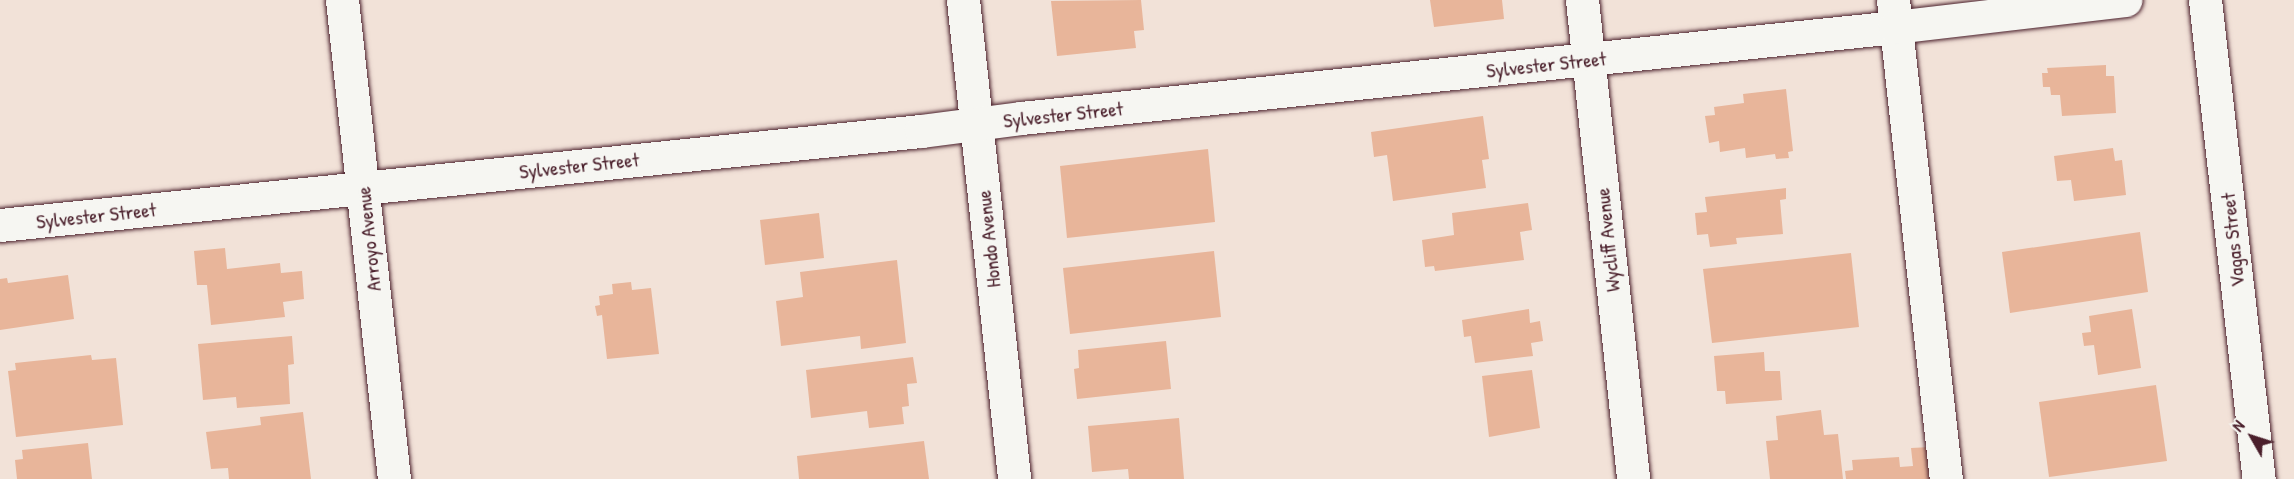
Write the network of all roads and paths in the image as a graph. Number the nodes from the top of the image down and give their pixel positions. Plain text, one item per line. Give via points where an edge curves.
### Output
1 (342, 0) edge
2 (963, 0) edge
3 (1582, 0) edge
4 (2125, 0) edge
5 (2205, 0) edge
6 (1894, 14) edge
7 (1588, 59) junction
8 (976, 124) junction
9 (363, 187) junction
10 (0, 225) edge
11 (394, 479) edge
12 (1014, 479) edge
13 (1633, 479) edge
14 (1947, 479) edge
15 (2259, 479) edge

1 - 9 street, Arroyo Avenue
2 - 8 street, Hondo Avenue
3 - 7 street, Wycliff Avenue
4 - 6 street, Sylvester Street
5 - 15 street, Vagas Street
6 - 7 street, Sylvester Street
6 - 14 street
7 - 8 street, Sylvester Street
7 - 13 street, Wycliff Avenue
8 - 9 street, Sylvester Street
8 - 12 street, Hondo Avenue
9 - 10 street, Sylvester Street
9 - 11 street, Arroyo Avenue

